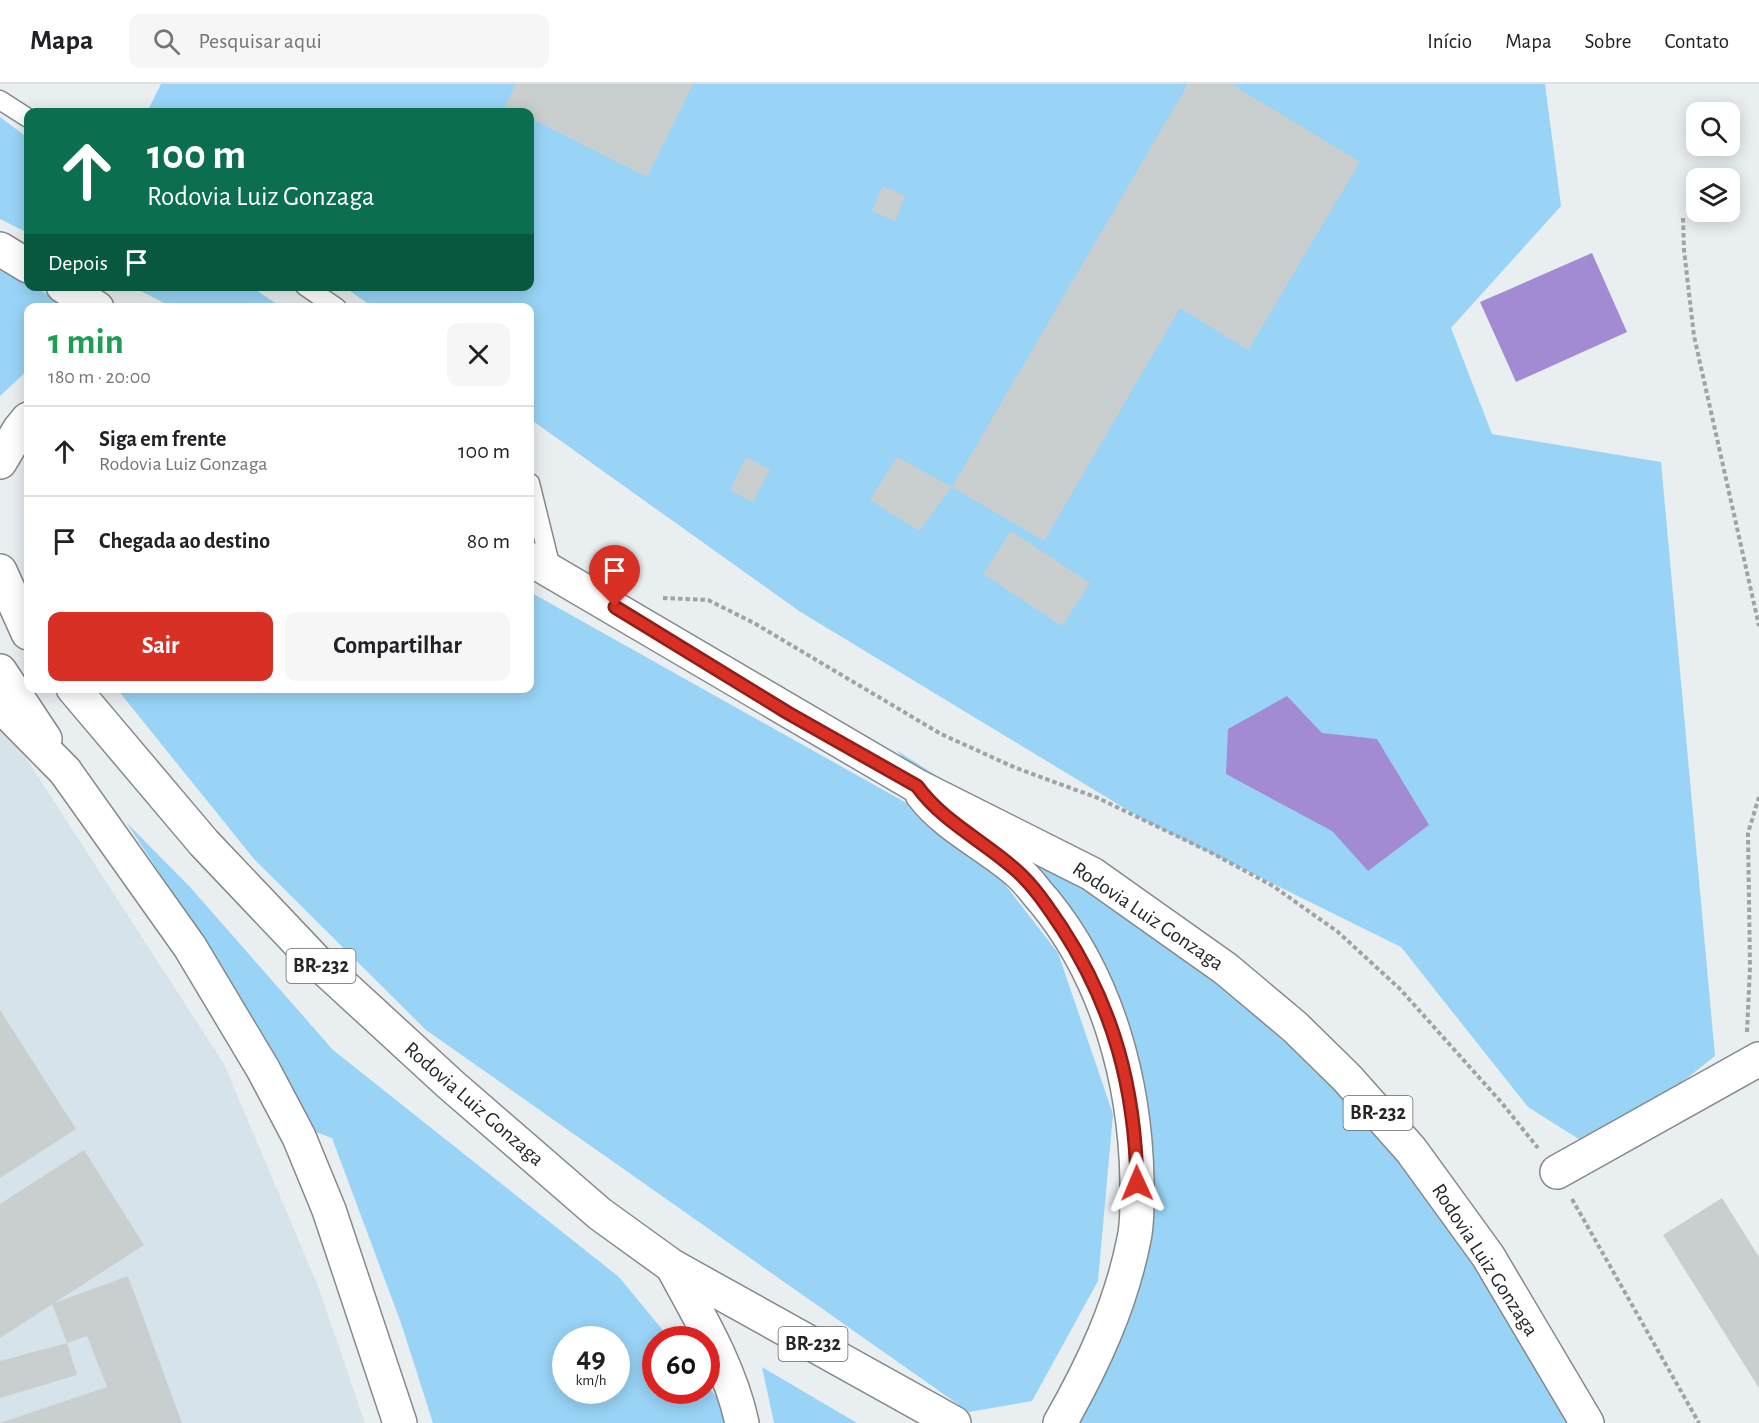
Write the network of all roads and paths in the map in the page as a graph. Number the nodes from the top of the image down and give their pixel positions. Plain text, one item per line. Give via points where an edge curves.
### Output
1 (0, 100) edge
2 (24, 115) edge
3 (1683, 218) dead end
4 (0, 249) edge
5 (24, 264) edge
6 (71, 291) edge
7 (312, 291) edge
8 (89, 303) edge
9 (330, 303) edge
10 (24, 424) edge
11 (0, 462) edge
12 (534, 513) edge
13 (541, 566) edge
14 (0, 571) edge
15 (0, 604) edge
16 (615, 607) junction
17 (24, 626) edge
18 (1759, 626) edge
19 (24, 631) edge
20 (0, 670) edge
21 (77, 693) edge
22 (0, 705) edge
23 (65, 771) junction
24 (917, 786) junction
25 (1759, 796) edge
26 (1752, 1063) edge
27 (1557, 1172) junction
28 (672, 1266) junction
29 (1066, 1412) edge
30 (400, 1423) edge
31 (742, 1423) edge
32 (954, 1423) edge
33 (1587, 1423) edge
34 (1699, 1423) edge

1 - 2 lane
3 - 18 path via 1694,336
4 - 5 main road
6 - 8 main road
7 - 9 lane
10 - 11 main road
12 - 13 lane
13 - 16 main road, Rodovia Luiz Gonzaga / BR-232
14 - 17 main road
15 - 19 main road
16 - 24 main road, Rodovia Luiz Gonzaga / BR-232
16 - 27 path via 658,598 708,600 941,734 1016,768 1098,798 1273,886 1338,932 1400,989 1501,1102
20 - 23 main road
21 - 28 main road, Rodovia Luiz Gonzaga / BR-232 via 204,843 315,960 600,1214
22 - 23 main road
23 - 30 main road via 190,947 299,1137 329,1210
24 - 29 main road via 930,804 1019,872 1046,904 1077,951 1106,1007 1124,1070 1136,1149 1135,1238 1109,1327
24 - 33 main road, Rodovia Luiz Gonzaga / BR-232 via 1092,873 1226,969 1295,1027 1411,1150 1488,1256
25 - 26 path via 1748,833
26 - 27 main road
27 - 34 path
28 - 31 main road via 707,1331 736,1398
28 - 32 main road, Rodovia Luiz Gonzaga / BR-232

